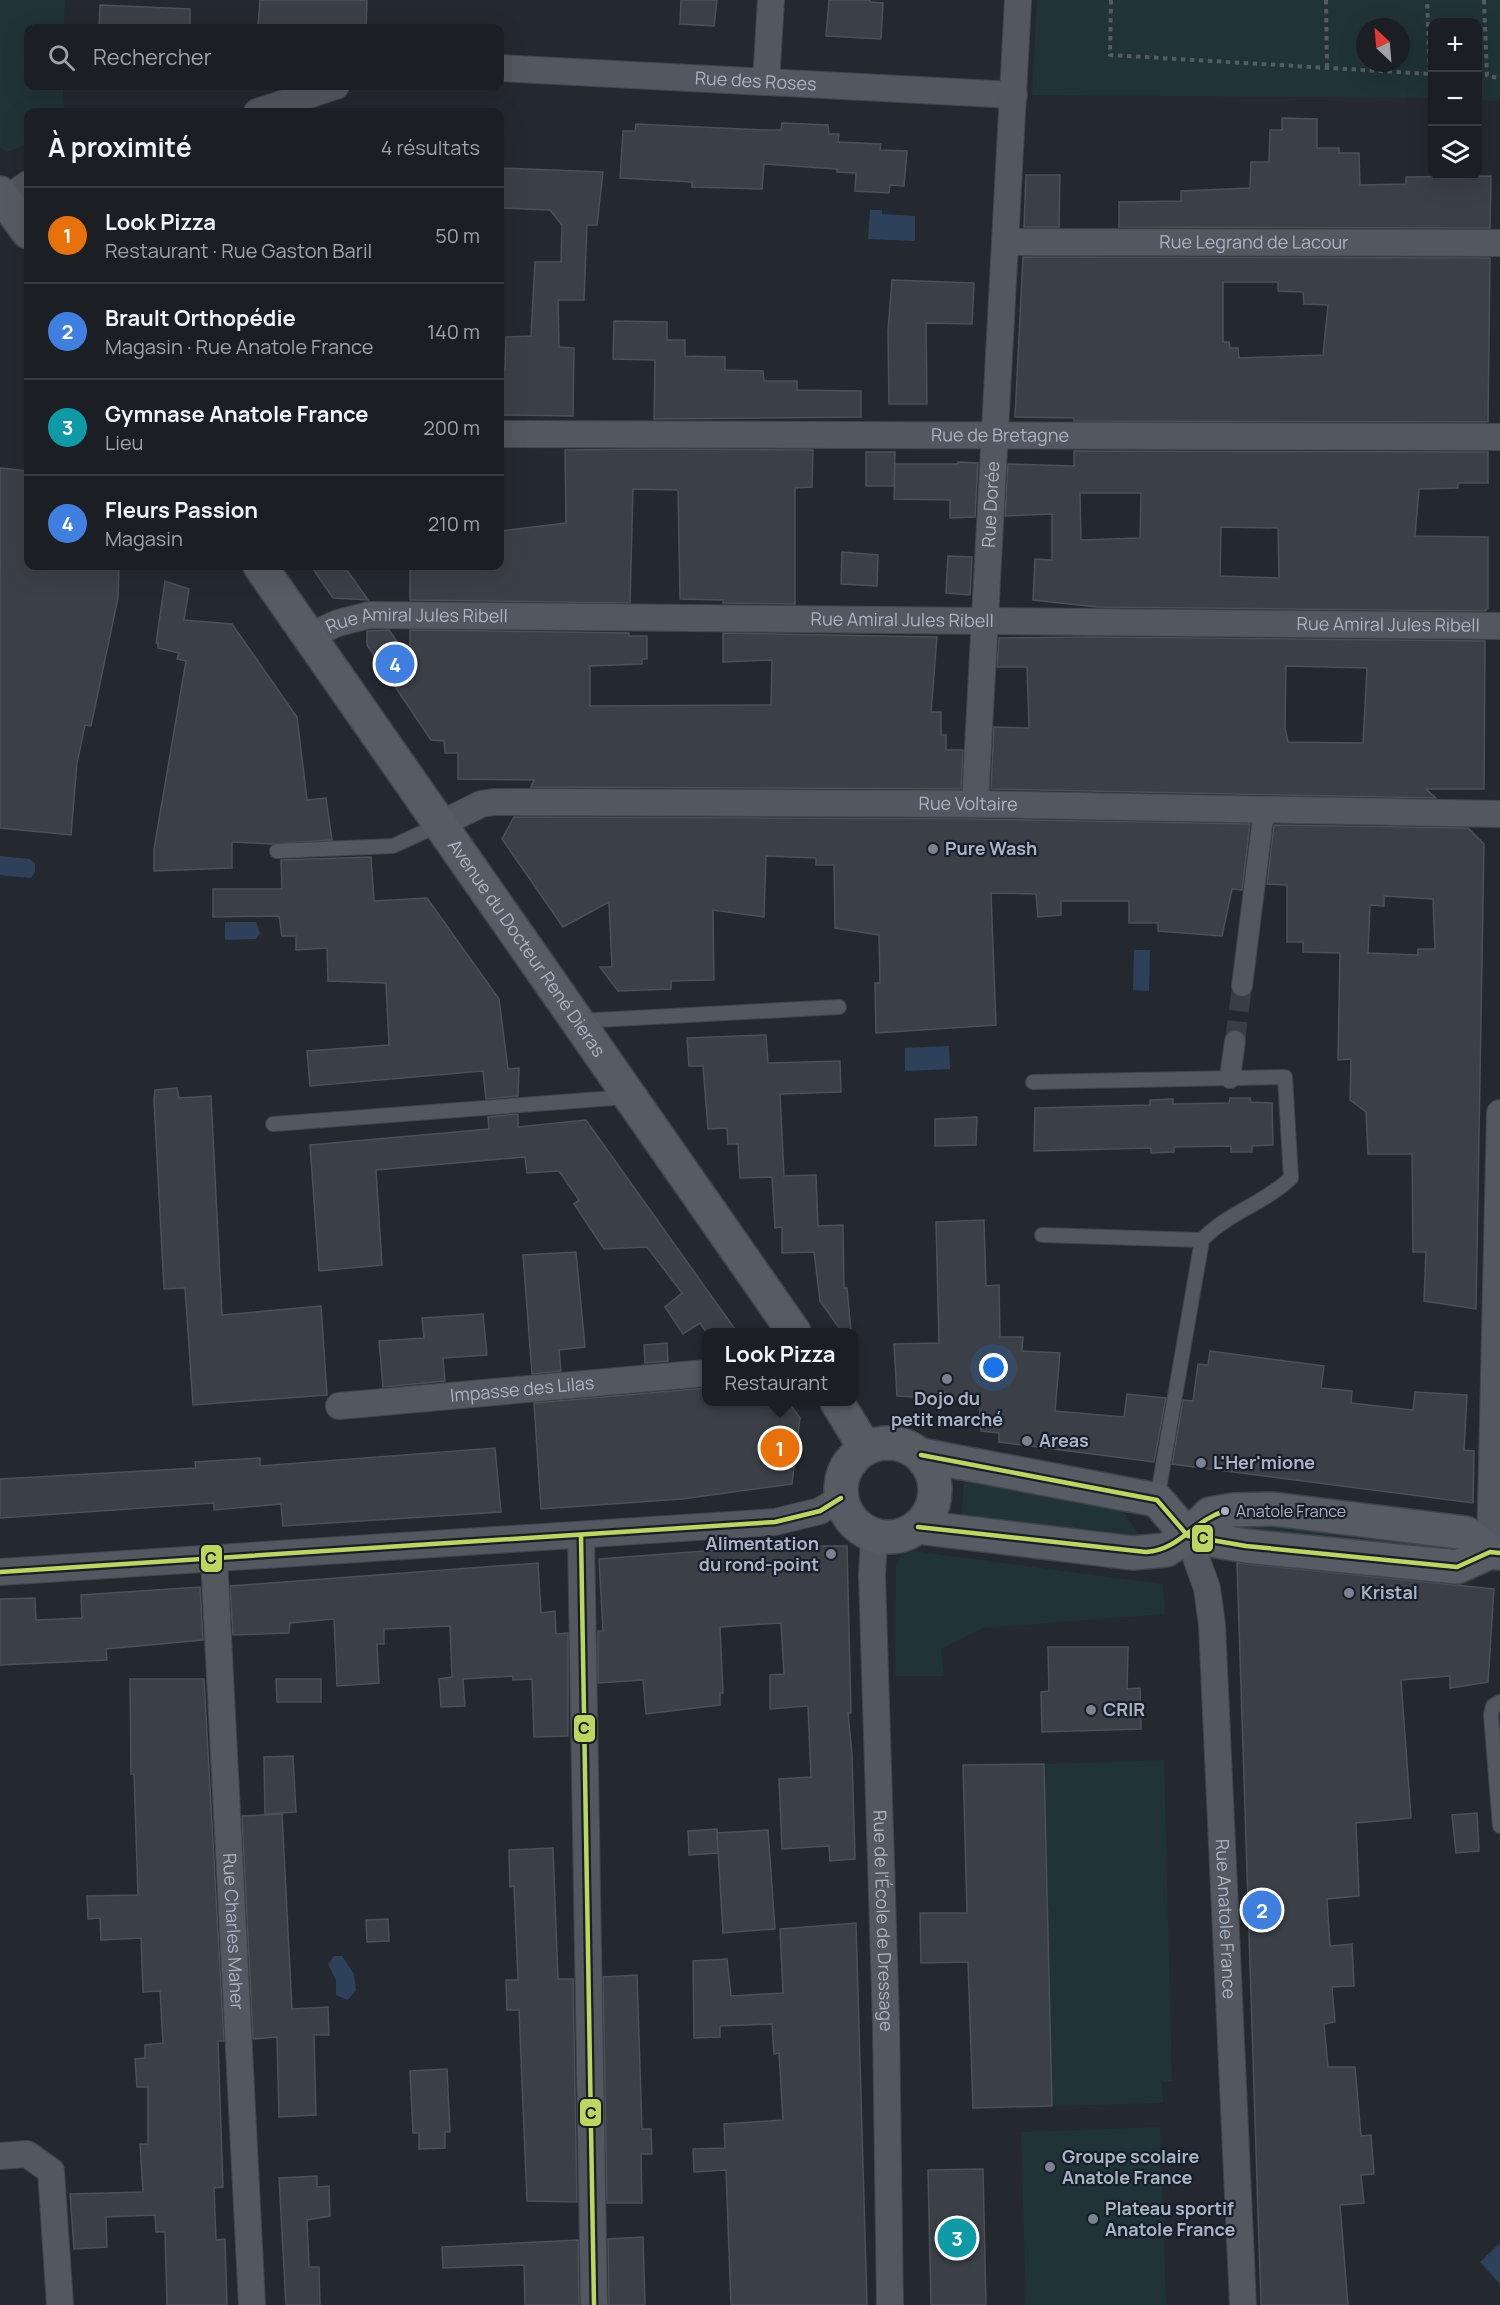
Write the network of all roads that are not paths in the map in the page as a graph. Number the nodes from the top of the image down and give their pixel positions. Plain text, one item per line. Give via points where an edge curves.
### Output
1 (771, 0) edge
2 (1018, 0) edge
3 (504, 68) edge
4 (766, 82) junction
5 (324, 90) edge
6 (1014, 95) junction
7 (269, 108) edge
8 (11, 192) edge
9 (24, 223) edge
10 (1006, 242) junction
11 (1500, 243) edge
12 (504, 434) edge
13 (995, 436) junction
14 (1500, 437) edge
15 (263, 570) edge
16 (985, 621) junction
17 (1500, 626) edge
18 (309, 636) junction
19 (975, 804) junction
20 (1264, 810) junction
21 (1500, 814) edge
22 (441, 824) junction
23 (277, 851) dead end
24 (1242, 986) tunnel mouth
25 (839, 1007) dead end
26 (576, 1021) junction
27 (1235, 1041) tunnel mouth
28 (1230, 1078) junction
29 (1033, 1082) dead end
30 (629, 1097) junction
31 (1500, 1113) edge
32 (273, 1124) dead end
33 (1042, 1235) dead end
34 (1202, 1240) junction
35 (791, 1328) edge
36 (702, 1373) edge
37 (339, 1406) dead end
38 (840, 1406) edge
39 (865, 1448) junction
40 (921, 1455) junction
41 (841, 1498) junction
42 (1157, 1500) junction
43 (918, 1527) junction
44 (874, 1535) junction
45 (581, 1536) junction
46 (1188, 1536) junction
47 (1495, 1552) edge
48 (214, 1558) junction
49 (0, 1572) edge
50 (1500, 1701) edge
51 (1500, 1826) edge
52 (0, 2156) edge
53 (60, 2305) edge
54 (252, 2305) edge
55 (594, 2305) edge
56 (890, 2305) edge
57 (1243, 2305) edge

1 - 4 street
2 - 6 street, Rue Dorée
3 - 4 street, Rue des Roses
4 - 6 street, Rue des Roses
5 - 7 street
6 - 10 street, Rue Dorée
8 - 9 main road
10 - 11 street, Rue Legrand de Lacour
10 - 13 street, Rue Dorée
12 - 13 street, Rue de Bretagne
13 - 14 street, Rue de Bretagne
13 - 16 street, Rue Dorée
15 - 18 main road, Avenue du Docteur René Dieras
16 - 17 street, Rue Amiral Jules Ribell
16 - 18 street, Rue Amiral Jules Ribell via 369,615
16 - 19 street, Rue Dorée
18 - 22 main road, Avenue du Docteur René Dieras
19 - 20 street, Rue Voltaire
19 - 22 street, Rue Voltaire via 494,802 481,804
20 - 21 street, Rue Voltaire
20 - 24 street
22 - 23 lane via 393,846
22 - 26 main road, Avenue du Docteur René Dieras
25 - 26 lane
26 - 30 main road, Avenue du Docteur René Dieras
27 - 28 street
28 - 29 lane
28 - 34 lane via 1285,1077 1292,1178 1212,1229
30 - 32 lane
30 - 35 main road, Avenue du Docteur René Dieras
31 - 47 street
33 - 34 lane
34 - 42 lane
36 - 37 street, Impasse des Lilas
38 - 39 main road
39 - 40 main road via 891,1442 908,1446
39 - 41 main road via 852,1458 844,1473
40 - 42 main road
40 - 43 main road via 933,1474 936,1490 929,1515
41 - 44 main road via 847,1514
41 - 45 street via 820,1511 775,1522
42 - 46 main road
43 - 44 main road via 890,1537
43 - 46 main road via 1133,1553 1166,1550
44 - 56 street, Rue de l'École de Dressage
45 - 48 street
45 - 55 street
46 - 47 main road via 1246,1546 1457,1567
46 - 57 street, Rue Anatole France via 1207,1588 1212,1625
48 - 49 street
48 - 54 street, Rue Charles Maher
50 - 51 lane via 1493,1706 1491,1715
52 - 53 street via 27,2154 51,2171

